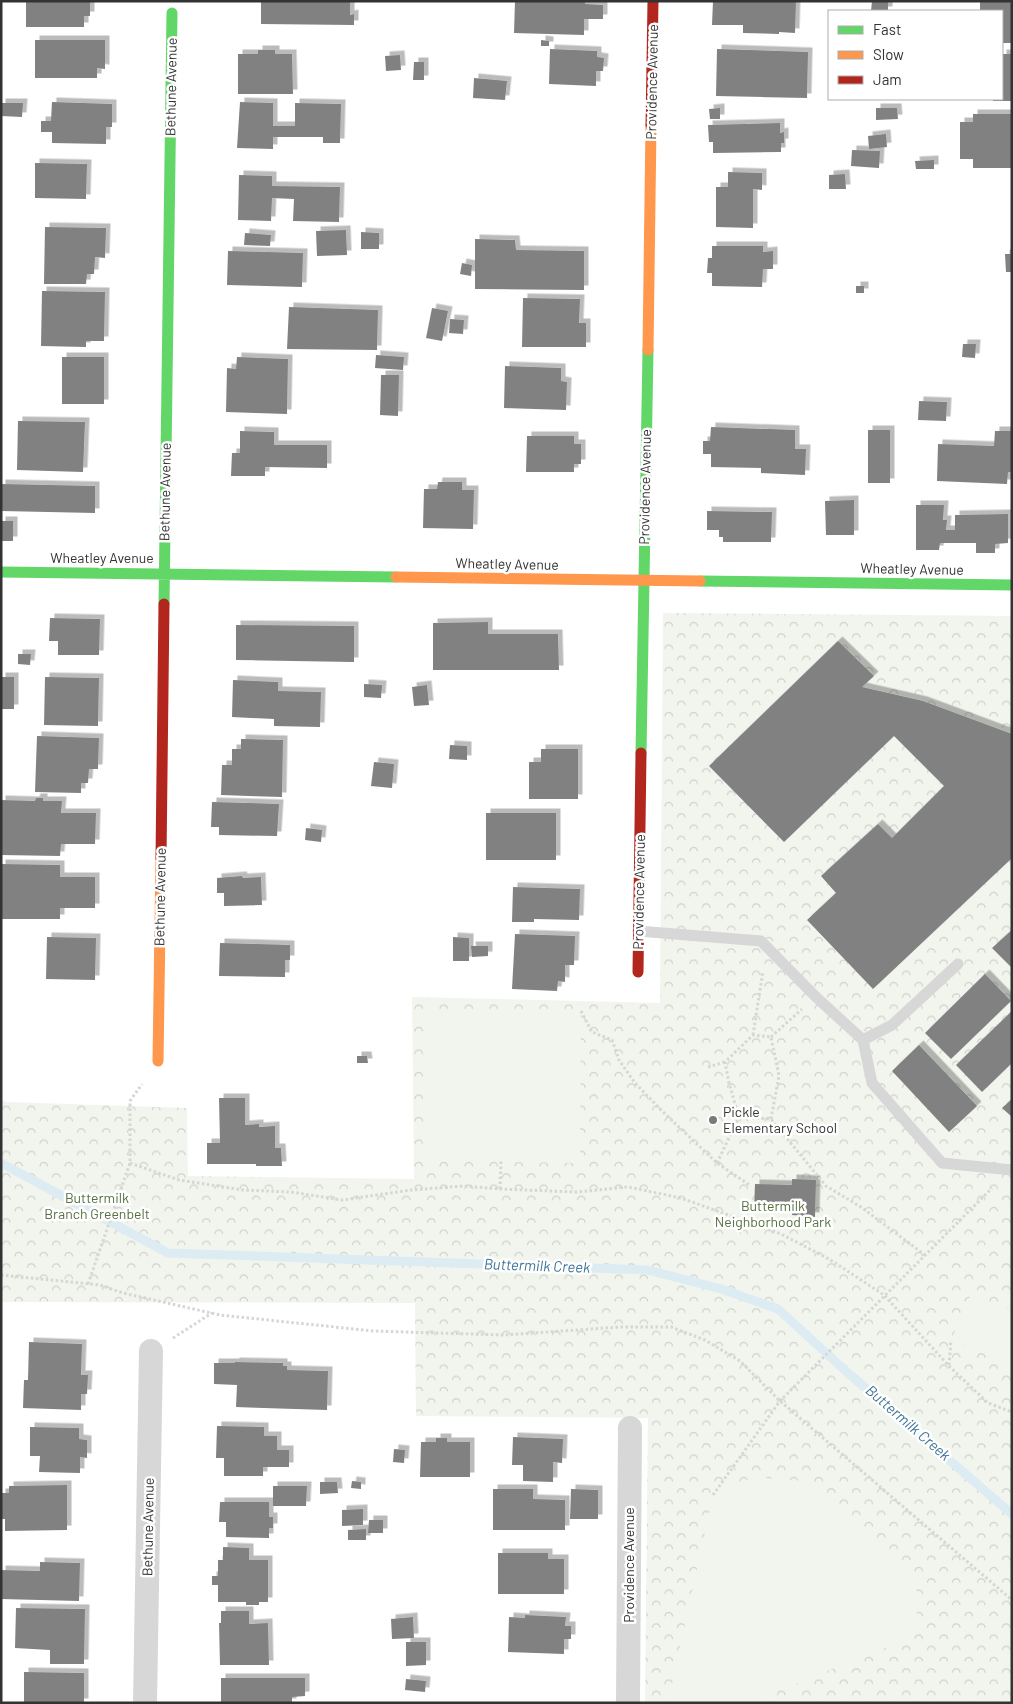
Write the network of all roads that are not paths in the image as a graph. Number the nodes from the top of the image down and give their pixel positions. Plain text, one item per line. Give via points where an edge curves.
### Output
1 (653, 1) edge
2 (172, 14) dead end
3 (1, 572) edge
4 (164, 574) junction
5 (644, 581) junction
6 (1012, 585) edge
7 (638, 931) junction
8 (958, 964) dead end
9 (638, 972) dead end
10 (863, 1040) junction
11 (158, 1061) road end
12 (1011, 1170) edge
13 (151, 1350) road end
14 (630, 1428) dead end
15 (145, 1703) edge
16 (628, 1703) edge

1 - 5 street, Providence Avenue
2 - 4 street, Bethune Avenue
3 - 4 street, Wheatley Avenue
4 - 5 street, Wheatley Avenue
4 - 11 street, Bethune Avenue
5 - 6 street, Wheatley Avenue
5 - 7 street, Providence Avenue
7 - 9 street, Providence Avenue
7 - 10 lane via 761,941
8 - 10 lane via 892,1025
10 - 12 lane via 872,1083 942,1163
13 - 15 street, Bethune Avenue
14 - 16 street, Providence Avenue

